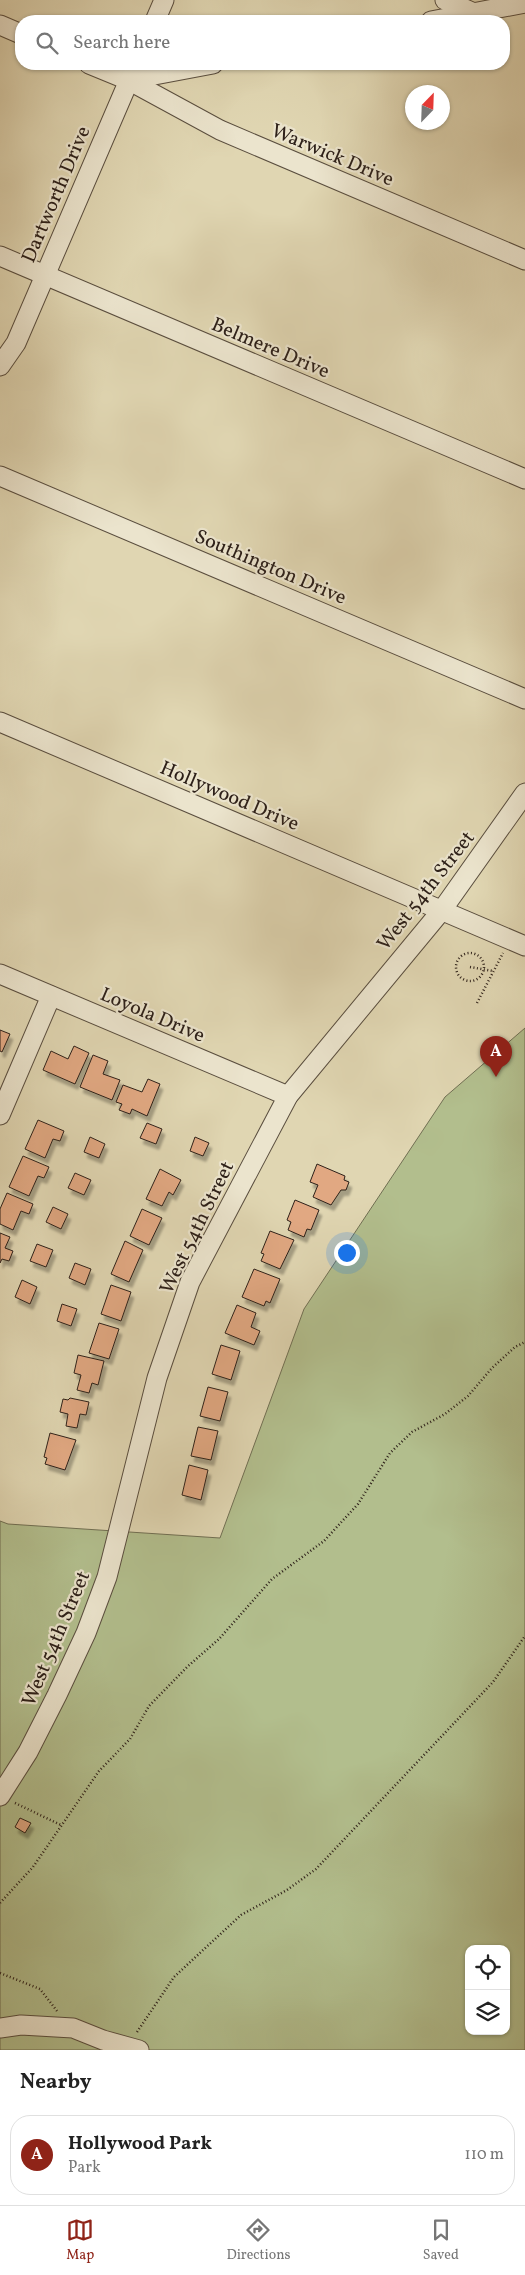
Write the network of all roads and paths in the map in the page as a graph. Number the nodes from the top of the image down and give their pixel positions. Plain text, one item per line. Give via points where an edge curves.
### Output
1 (164, 0) edge
2 (445, 0) edge
3 (525, 3) edge
4 (474, 13) junction
5 (158, 15) edge
6 (463, 15) edge
7 (0, 25) edge
8 (15, 31) edge
9 (152, 70) edge
10 (132, 72) edge
11 (0, 256) edge
12 (525, 260) edge
13 (45, 275) junction
14 (0, 366) edge
15 (0, 476) edge
16 (525, 479) edge
17 (525, 699) edge
18 (0, 722) edge
19 (525, 793) edge
20 (442, 910) junction
21 (525, 946) edge
22 (500, 961) dead end
23 (470, 967) dead end
24 (484, 970) junction
25 (493, 972) junction
26 (0, 974) edge
27 (51, 996) junction
28 (476, 1003) dead end
29 (288, 1096) junction
30 (0, 1115) edge
31 (525, 1342) edge
32 (525, 1636) edge
33 (4, 1798) edge
34 (61, 1825) junction
35 (0, 1903) edge
36 (0, 1973) edge
37 (0, 2028) edge
38 (73, 2028) junction
39 (134, 2049) edge

1 - 5 street
2 - 4 street
3 - 4 street
4 - 6 street
7 - 8 street
9 - 10 street
10 - 12 street, Warwick Drive via 220,130
10 - 13 street, Dartworth Drive
11 - 13 street, Belmere Drive
13 - 14 street, Dartworth Drive via 16,343
13 - 16 street, Belmere Drive
15 - 17 street, Southington Drive
18 - 20 street, Hollywood Drive
19 - 20 street, West 54th Street
20 - 21 street, Hollywood Drive
20 - 29 street, West 54th Street
22 - 25 path
23 - 24 path
24 - 24 path via 485,964 478,955 467,952 458,959 456,970 462,979 474,982
24 - 25 path
25 - 28 path
26 - 27 street, Loyola Drive
27 - 29 street, Loyola Drive
27 - 30 street
29 - 33 street, West 54th Street via 190,1282 158,1378 107,1577 86,1633
31 - 34 path via 492,1368 468,1396 445,1414 412,1432 390,1453 358,1504 324,1541 272,1579 219,1639 149,1706 130,1739 99,1771
32 - 39 path via 492,1682 316,1869 287,1890 241,1915 174,1977 140,2025
33 - 34 path
34 - 35 path via 33,1867
36 - 38 path via 40,1989
37 - 38 street via 21,2025
38 - 39 street

